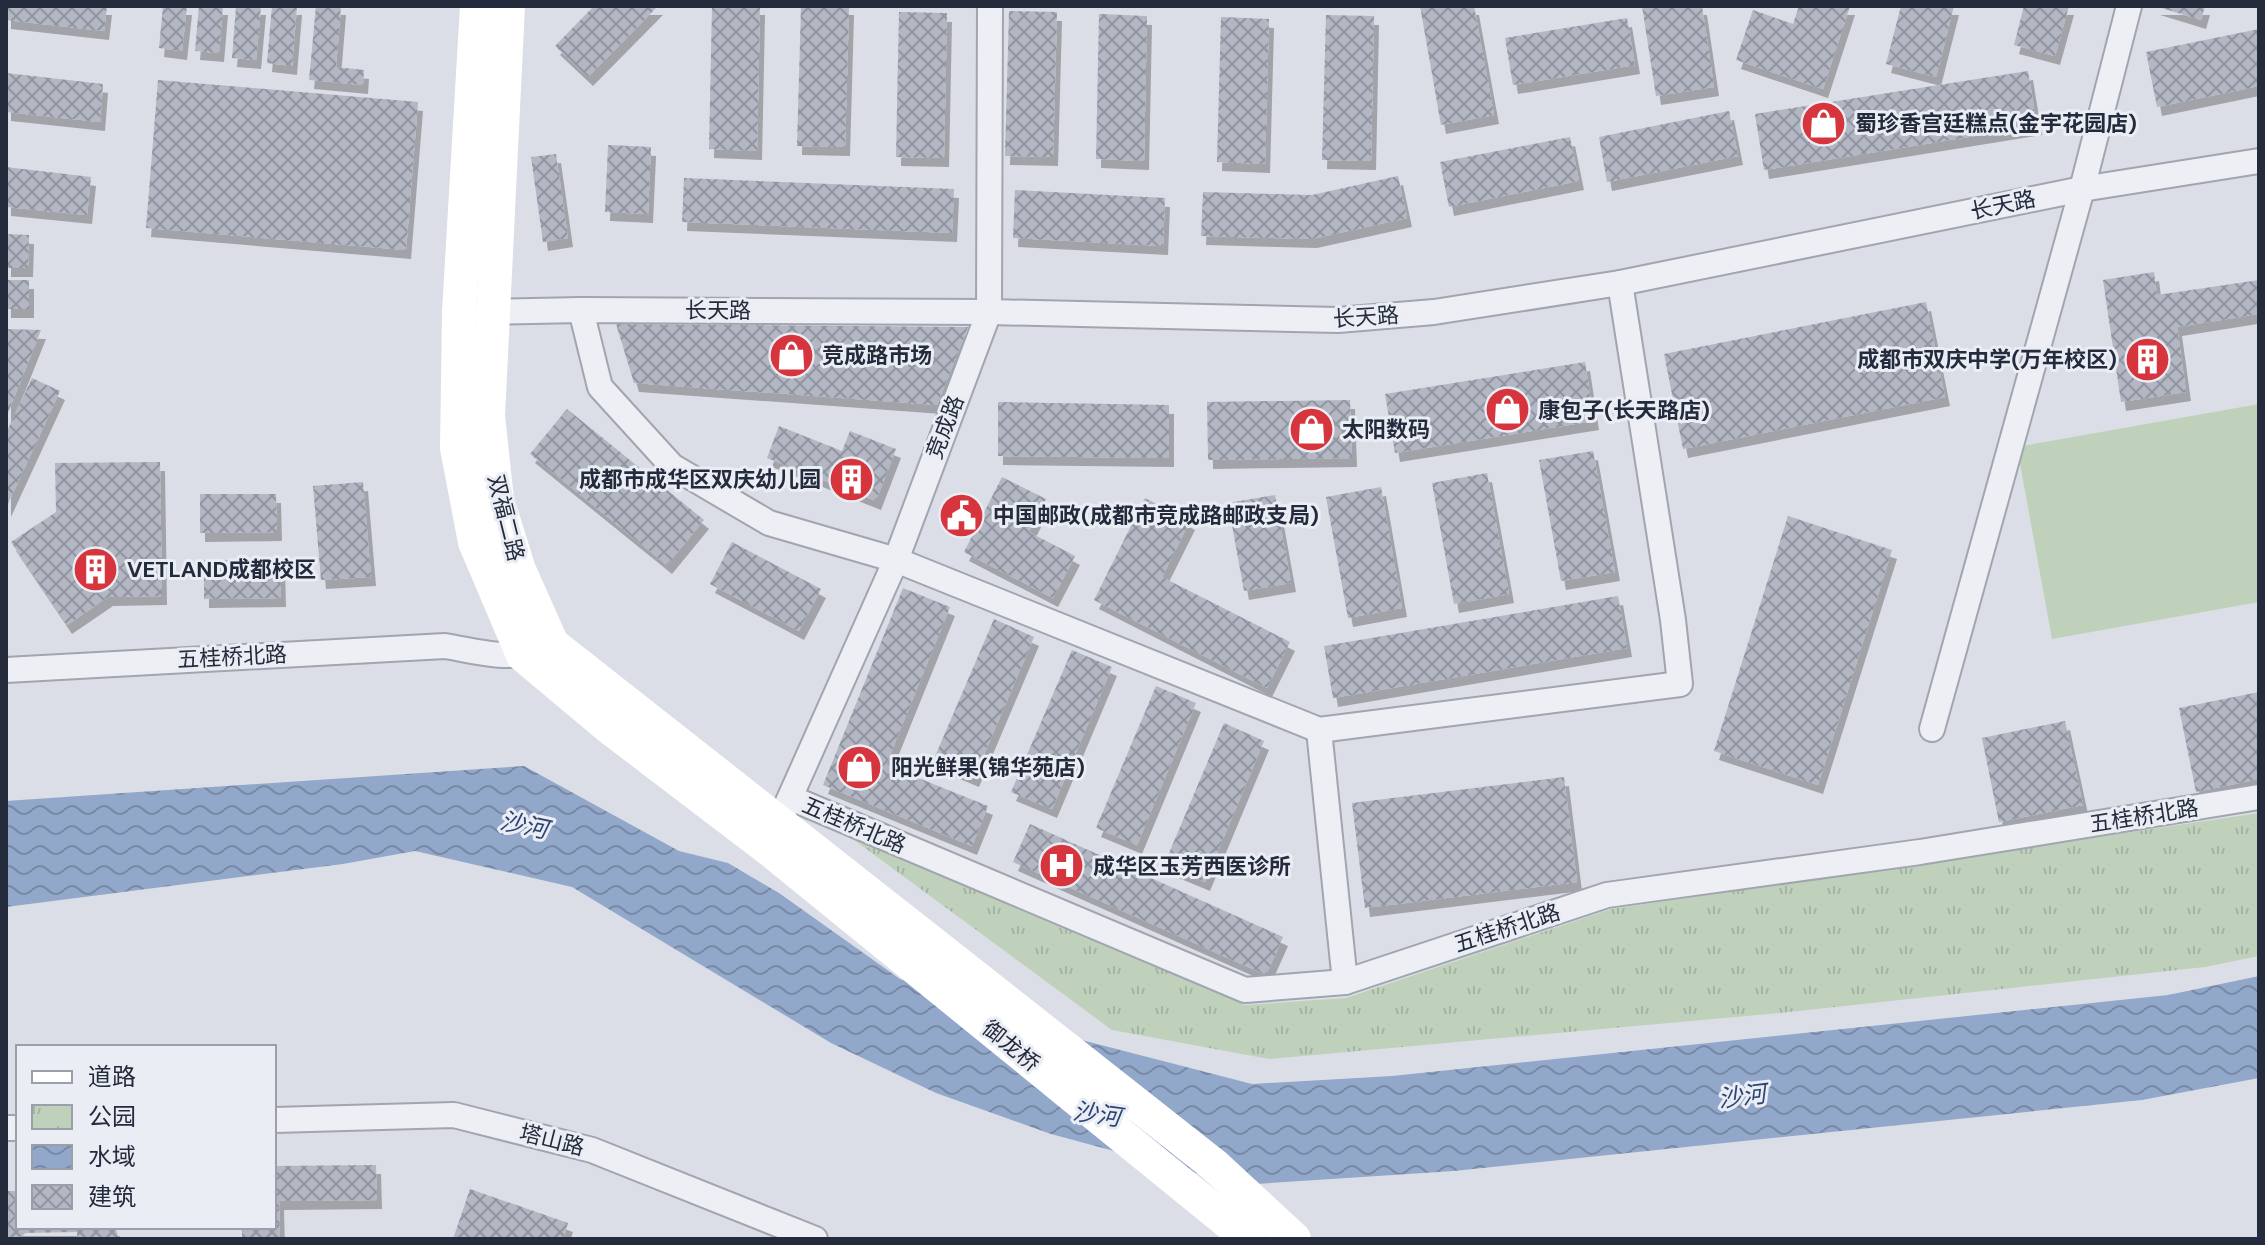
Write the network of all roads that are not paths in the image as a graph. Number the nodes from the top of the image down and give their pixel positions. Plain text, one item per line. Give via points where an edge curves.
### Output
1 (477, 6) edge
2 (508, 6) edge
3 (990, 6) edge
4 (2129, 6) edge
5 (2259, 161) edge
6 (2082, 189) junction
7 (1620, 283) junction
8 (581, 310) junction
9 (494, 311) junction
10 (459, 312) junction
11 (989, 312) junction
12 (896, 560) junction
13 (537, 649) junction
14 (6, 670) edge
15 (1932, 729) dead end
16 (1319, 730) junction
17 (2259, 797) edge
18 (781, 824) junction
19 (851, 877) joint
20 (1345, 982) junction
21 (276, 1120) edge
22 (815, 1239) edge
23 (1249, 1239) edge
24 (1294, 1239) edge

1 - 10 main road, 双福二路
2 - 9 main road, 双福二路
3 - 11 street, 竞成路
4 - 6 street
5 - 6 street, 长天路
6 - 7 street, 长天路
6 - 15 street
7 - 11 street, 长天路 via 1434,312 1338,320
7 - 16 street via 1680,684
8 - 9 street, 长天路
8 - 11 street, 长天路
8 - 12 street via 600,387 672,466 769,523
9 - 10 street, 长天路
9 - 13 main road, 双福二路 via 488,416 497,500
10 - 13 main road, 双福二路 via 457,448 465,500 475,542
11 - 12 street, 竞成路
12 - 16 street
12 - 18 street, 竞成路
13 - 14 street, 五桂桥北路 via 478,652 445,646
13 - 18 main road, 双福二路 via 609,727
16 - 20 street
17 - 20 street, 五桂桥北路 via 1920,852 1607,895
18 - 19 main road, 双福二路
18 - 20 street, 五桂桥北路 via 1245,990
18 - 23 main road, 御龙桥
19 - 24 main road, 御龙桥 via 1214,1165
21 - 22 street, 塔山路 via 454,1115 592,1150

